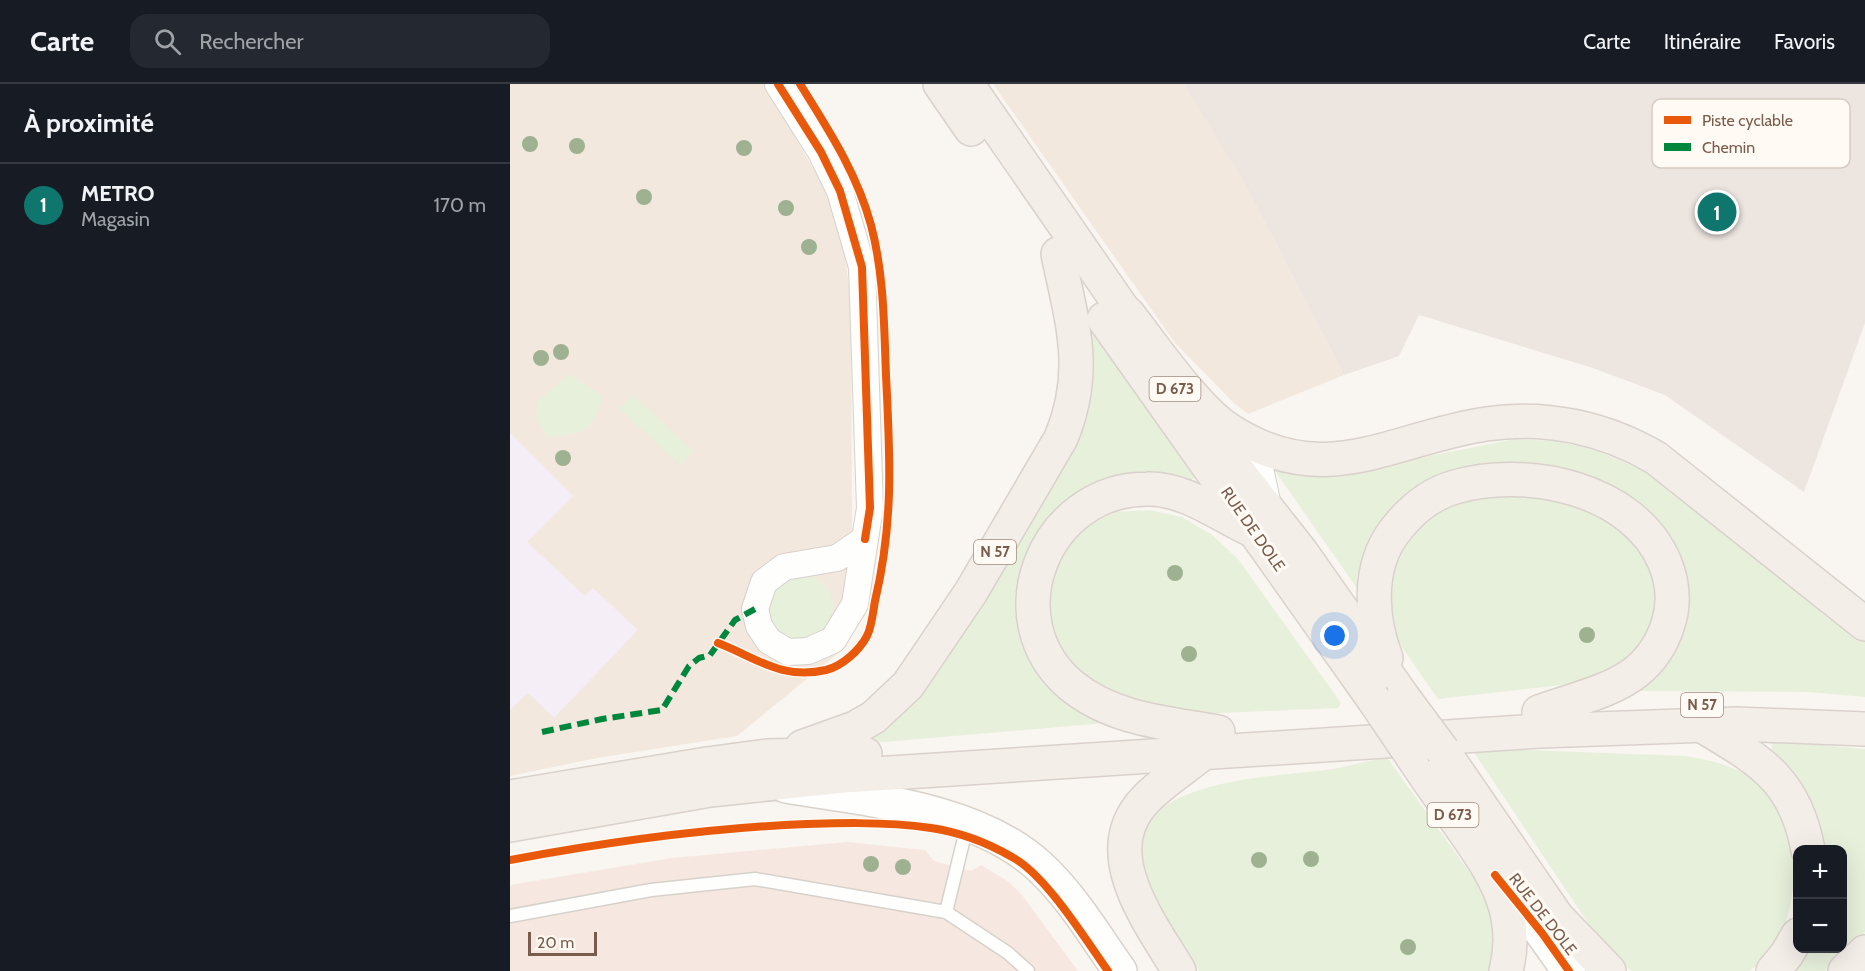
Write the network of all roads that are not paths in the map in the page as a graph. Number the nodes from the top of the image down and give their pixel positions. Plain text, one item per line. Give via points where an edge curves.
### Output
1 (778, 84) edge
2 (939, 84) edge
3 (967, 84) edge
4 (1058, 254) junction
5 (1128, 314) junction
6 (1255, 445) junction
7 (1262, 521) junction
8 (865, 538) junction
9 (1865, 624) edge
10 (1390, 693) junction
11 (1865, 708) edge
12 (1539, 711) junction
13 (1701, 724) junction
14 (1865, 729) edge
15 (1211, 742) junction
16 (767, 770) junction
17 (510, 797) edge
18 (510, 825) edge
19 (967, 825) junction
20 (1807, 845) edge
21 (1495, 875) junction
22 (946, 912) junction
23 (510, 916) edge
24 (1557, 917) junction
25 (1793, 943) edge
26 (1865, 952) edge
27 (1028, 971) edge
28 (1120, 971) edge
29 (1179, 971) edge
30 (1506, 971) edge
31 (1569, 971) edge
32 (1594, 971) edge
33 (1609, 971) edge
34 (1773, 971) edge
35 (1845, 971) edge

1 - 8 street via 821,152 840,191 862,267 870,508
2 - 4 main road, RUE DE DOLE / D 673
3 - 5 main road, RUE DE DOLE / D 673
4 - 7 main road, RUE DE DOLE / D 673
4 - 16 main road, N 57 via 1077,354 1077,383 1071,414 1049,460 970,592 908,685 874,717
5 - 6 main road via 1205,409 1227,429
5 - 7 main road, RUE DE DOLE / D 673
6 - 7 street, RUE DE DOLE
6 - 9 main road via 1305,459 1332,461 1507,422 1563,424 1598,431 1627,441 1656,458
7 - 10 main road, RUE DE DOLE / D 673
7 - 15 main road via 1170,491 1116,493 1092,502 1056,531 1035,582 1034,610 1040,640 1052,663 1071,684 1093,701 1119,713
8 - 8 street via 837,558 783,567 764,582 755,609 759,626 769,641 788,652 808,651 833,640 855,604
10 - 12 main road via 1375,616 1374,588 1390,538 1404,520 1434,496 1454,487 1500,480 1559,486 1615,507 1651,538 1669,573 1672,614 1652,657 1635,673 1611,686
10 - 21 main road, RUE DE DOLE / D 673, bridge via 1412,756
10 - 24 main road, RUE DE DOLE / D 673, bridge via 1443,751
11 - 12 main road, N 57 via 1747,704
12 - 15 main road, N 57
13 - 14 main road, N 57
13 - 15 main road, N 57 via 1406,738
13 - 20 main road via 1747,752 1780,781 1800,819
15 - 16 main road, N 57 via 885,754
15 - 29 main road via 1146,799 1127,830 1124,856 1129,879 1138,903
16 - 17 main road, N 57 via 660,771
16 - 18 main road, N 57 via 623,804
16 - 19 main road
19 - 22 lane
19 - 28 main road via 1006,842 1042,868
21 - 30 main road via 1507,912 1510,950
21 - 31 main road, RUE DE DOLE / D 673
22 - 23 lane via 755,879 651,890
22 - 27 lane
24 - 32 main road, RUE DE DOLE
24 - 33 main road
25 - 34 main road
26 - 35 main road

